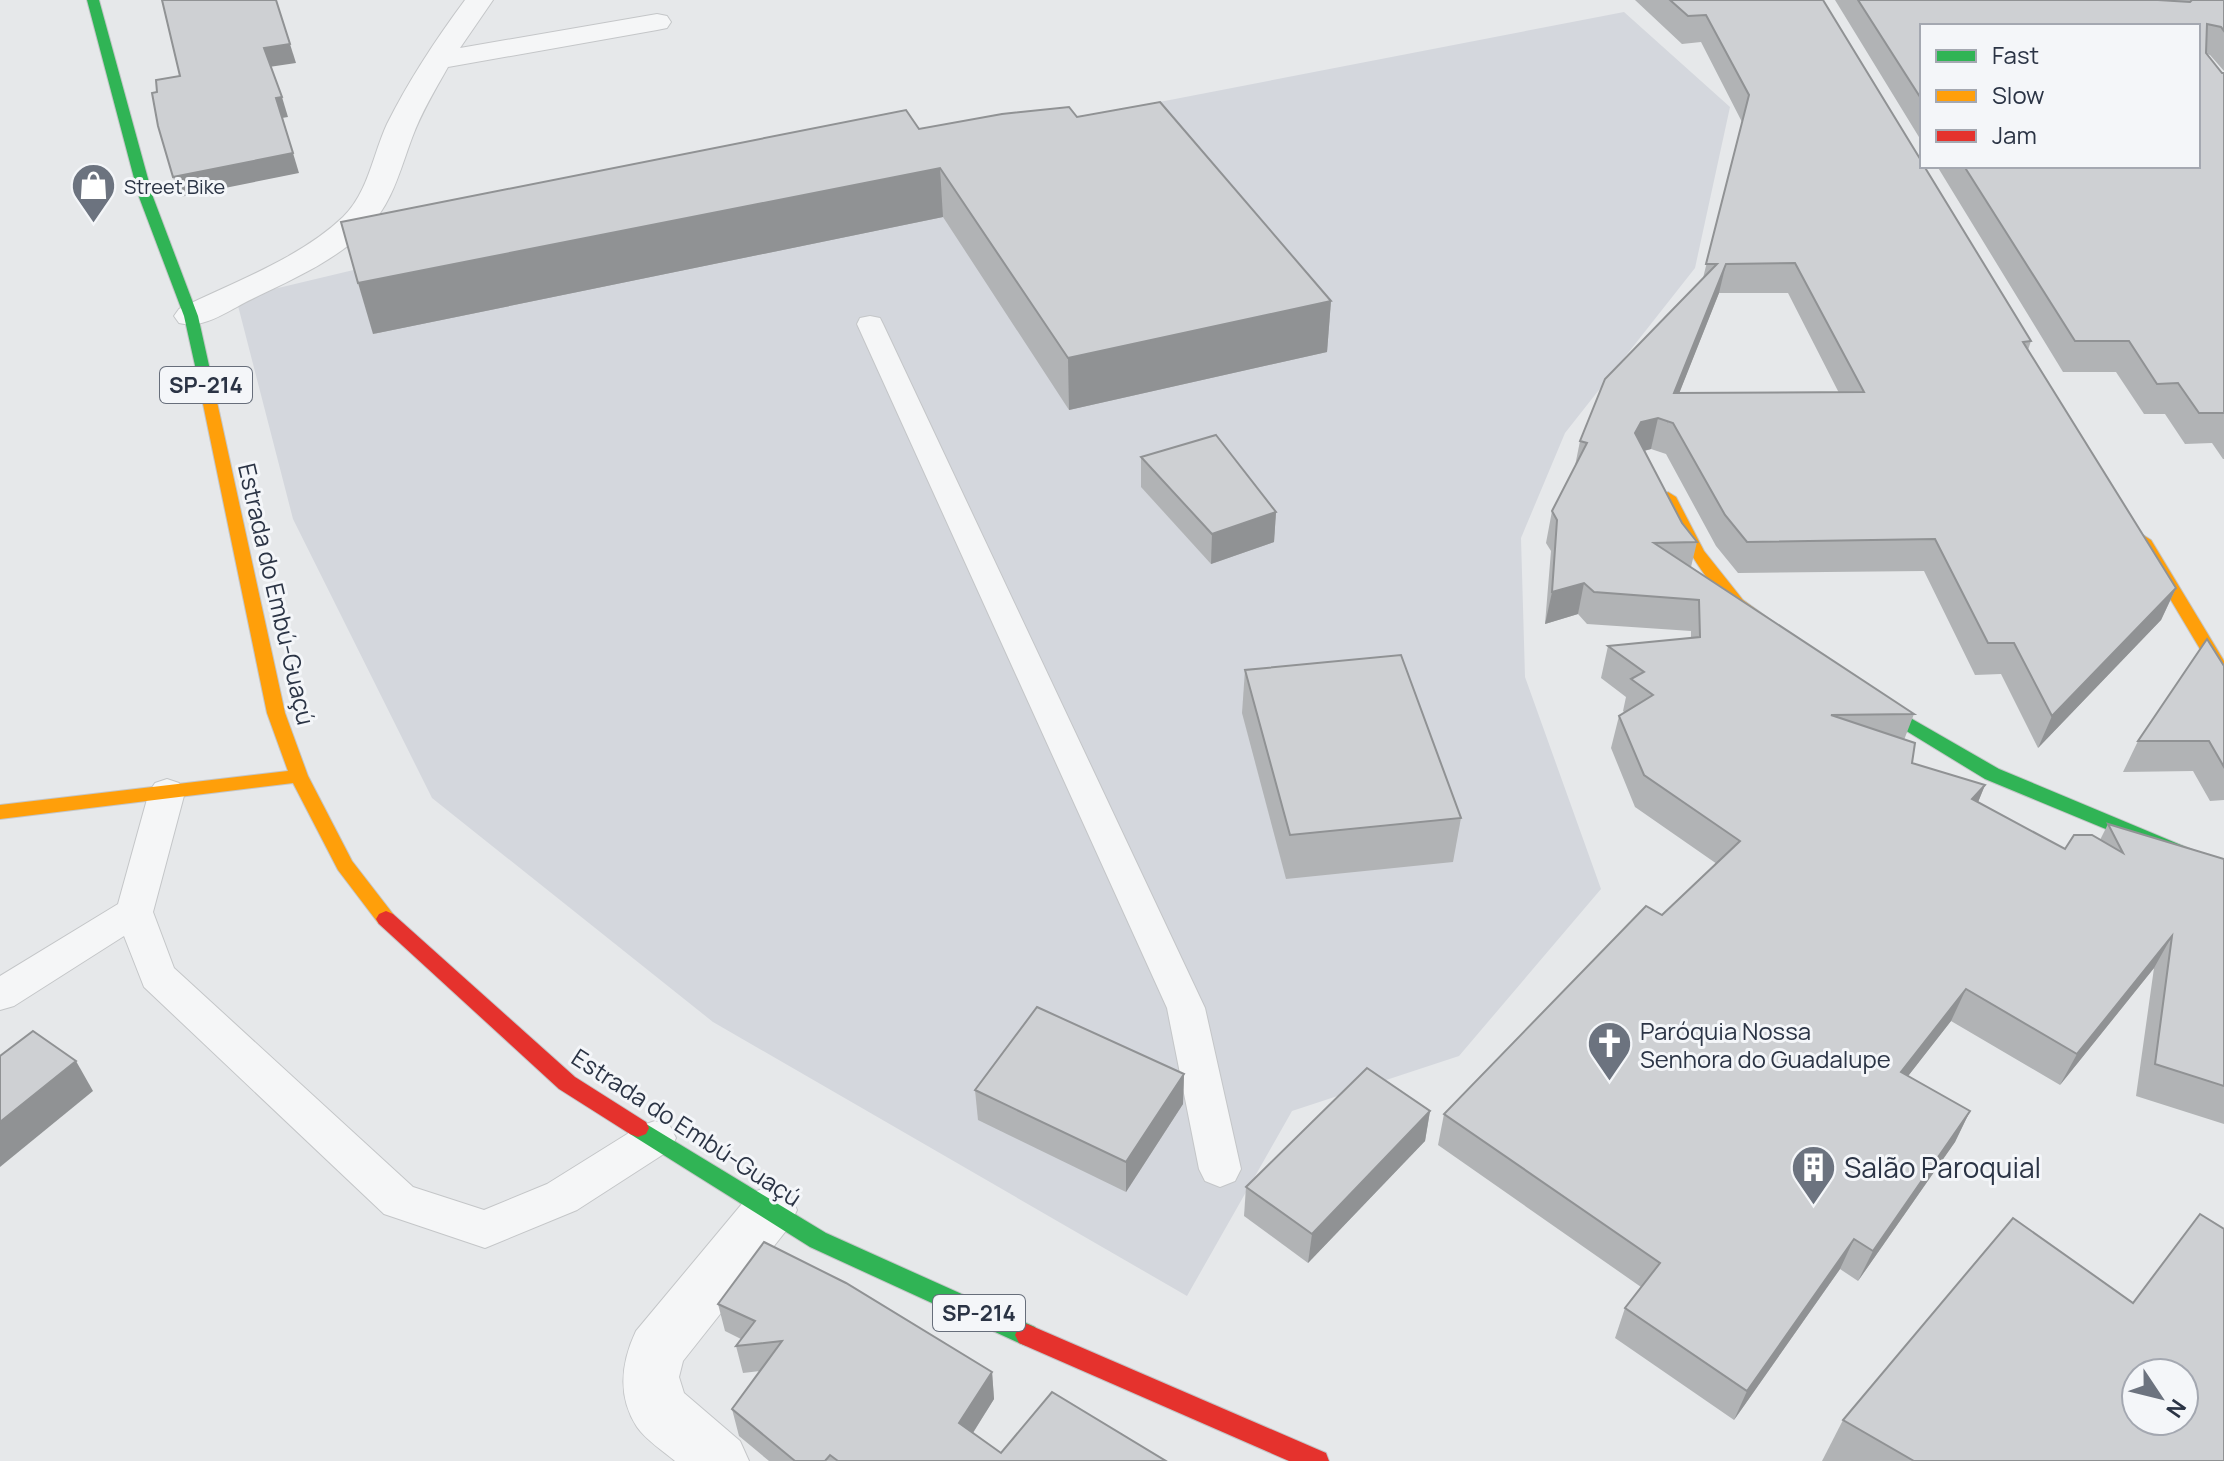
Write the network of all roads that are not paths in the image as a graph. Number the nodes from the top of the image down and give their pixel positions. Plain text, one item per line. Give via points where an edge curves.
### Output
1 (93, 0) edge
2 (479, 0) edge
3 (657, 11) edge
4 (662, 50) dead end
5 (439, 60) junction
6 (191, 316) junction
7 (870, 324) dead end
8 (1661, 483) edge
9 (2134, 527) edge
10 (1785, 639) edge
11 (2224, 675) edge
12 (1845, 684) edge
13 (299, 776) junction
14 (167, 792) junction
15 (4, 816) edge
16 (2224, 871) edge
17 (134, 912) junction
18 (0, 995) edge
19 (655, 1138) junction
20 (1220, 1169) dead end
21 (770, 1210) junction
22 (719, 1461) edge
23 (1317, 1461) edge

1 - 6 main road, Estrada do Embú-Guaçú / SP-214 via 146,197
2 - 5 street
3 - 4 street
3 - 5 street
5 - 6 street via 402,125 375,195 356,223 323,248
6 - 13 main road, Estrada do Embú-Guaçú / SP-214 via 276,713
7 - 20 lane via 1186,1008
8 - 10 main road via 1697,553 1737,604
9 - 11 main road
12 - 16 main road via 1992,774
13 - 14 main road
13 - 19 main road, Estrada do Embú-Guaçú / SP-214 via 345,865 393,929 567,1083
14 - 15 main road
14 - 17 lane
17 - 18 lane
17 - 19 lane via 158,976 399,1201 485,1229 562,1197
19 - 21 main road, Estrada do Embú-Guaçú / SP-214
21 - 22 street via 656,1350 650,1377 659,1409
21 - 23 main road, Estrada do Embú-Guaçú / SP-214 via 818,1240

